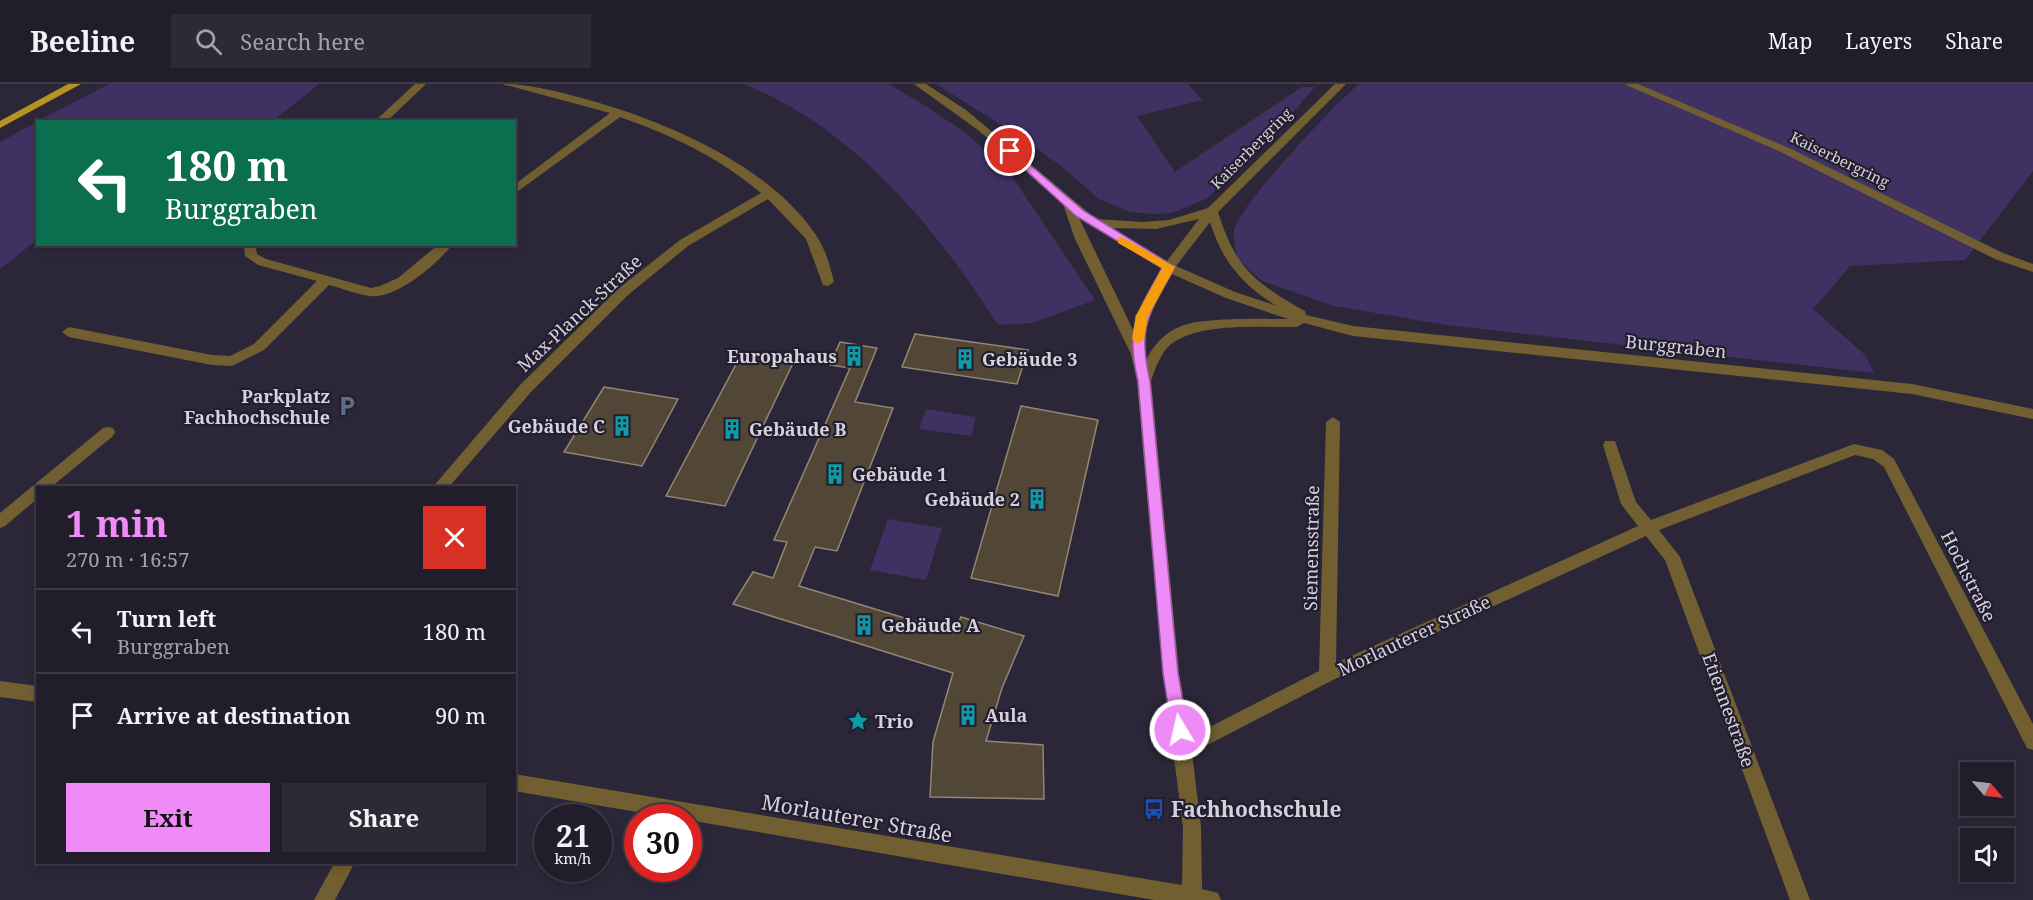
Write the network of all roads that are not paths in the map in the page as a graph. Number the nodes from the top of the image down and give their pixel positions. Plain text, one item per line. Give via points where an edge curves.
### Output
1 (76, 84) edge
2 (421, 84) edge
3 (507, 84) edge
4 (919, 84) edge
5 (1341, 84) edge
6 (1629, 84) edge
7 (620, 112) junction
8 (381, 120) edge
9 (0, 125) edge
10 (516, 190) edge
11 (769, 193) junction
12 (1064, 198) junction
13 (1212, 211) junction
14 (1092, 221) junction
15 (252, 246) edge
16 (445, 246) edge
17 (1169, 267) junction
18 (2033, 268) edge
19 (325, 281) junction
20 (828, 282) dead end
21 (1313, 322) junction
22 (69, 332) dead end
23 (1138, 354) junction
24 (1144, 381) junction
25 (2033, 414) edge
26 (1333, 422) dead end
27 (108, 432) dead end
28 (1610, 445) dead end
29 (1854, 449) joint
30 (40, 486) edge
31 (441, 486) edge
32 (36, 490) edge
33 (0, 522) edge
34 (1647, 528) junction
35 (1327, 675) junction
36 (0, 689) edge
37 (36, 694) edge
38 (2033, 742) edge
39 (1183, 749) junction
40 (516, 782) edge
41 (345, 864) edge
42 (1198, 899) edge
43 (324, 900) edge
44 (1800, 900) edge

1 - 9 main road
2 - 8 street
3 - 7 street
4 - 12 street, Burggraben via 978,123
5 - 13 street, Kaiserbergring
6 - 18 street, Kaiserbergring via 1785,150 1999,256
7 - 10 street
7 - 11 street via 691,141 736,166
11 - 20 street via 802,225 818,250
11 - 31 street, Max-Planck-Straße via 684,243 623,292 526,388
12 - 14 street, Burggraben
12 - 23 street
13 - 14 street, Burggraben via 1154,227
13 - 17 street, Kaiserbergring
13 - 21 street, Kaiserbergring via 1232,262 1267,294
14 - 17 street, Burggraben
15 - 19 street via 250,256 262,262
16 - 19 street via 385,292
17 - 21 street, Burggraben via 1254,305
17 - 23 street, Kaiserbergring via 1142,316
19 - 22 street via 259,347 232,360 212,360
21 - 24 street, Burggraben via 1215,325 1183,330 1163,344
21 - 25 street, Burggraben via 1353,331 1912,389
23 - 24 street
24 - 39 street via 1171,673
26 - 35 street, Siemensstraße
27 - 30 street
28 - 34 street via 1629,504
29 - 34 street, Morlauterer Straße
29 - 38 street, Hochstraße via 1877,454 1889,463
32 - 33 street
34 - 35 street, Morlauterer Straße
34 - 44 street, Etiennestraße via 1672,557
35 - 39 street, Morlauterer Straße
36 - 37 street
39 - 42 street
40 - 42 street, Morlauterer Straße
41 - 43 street

